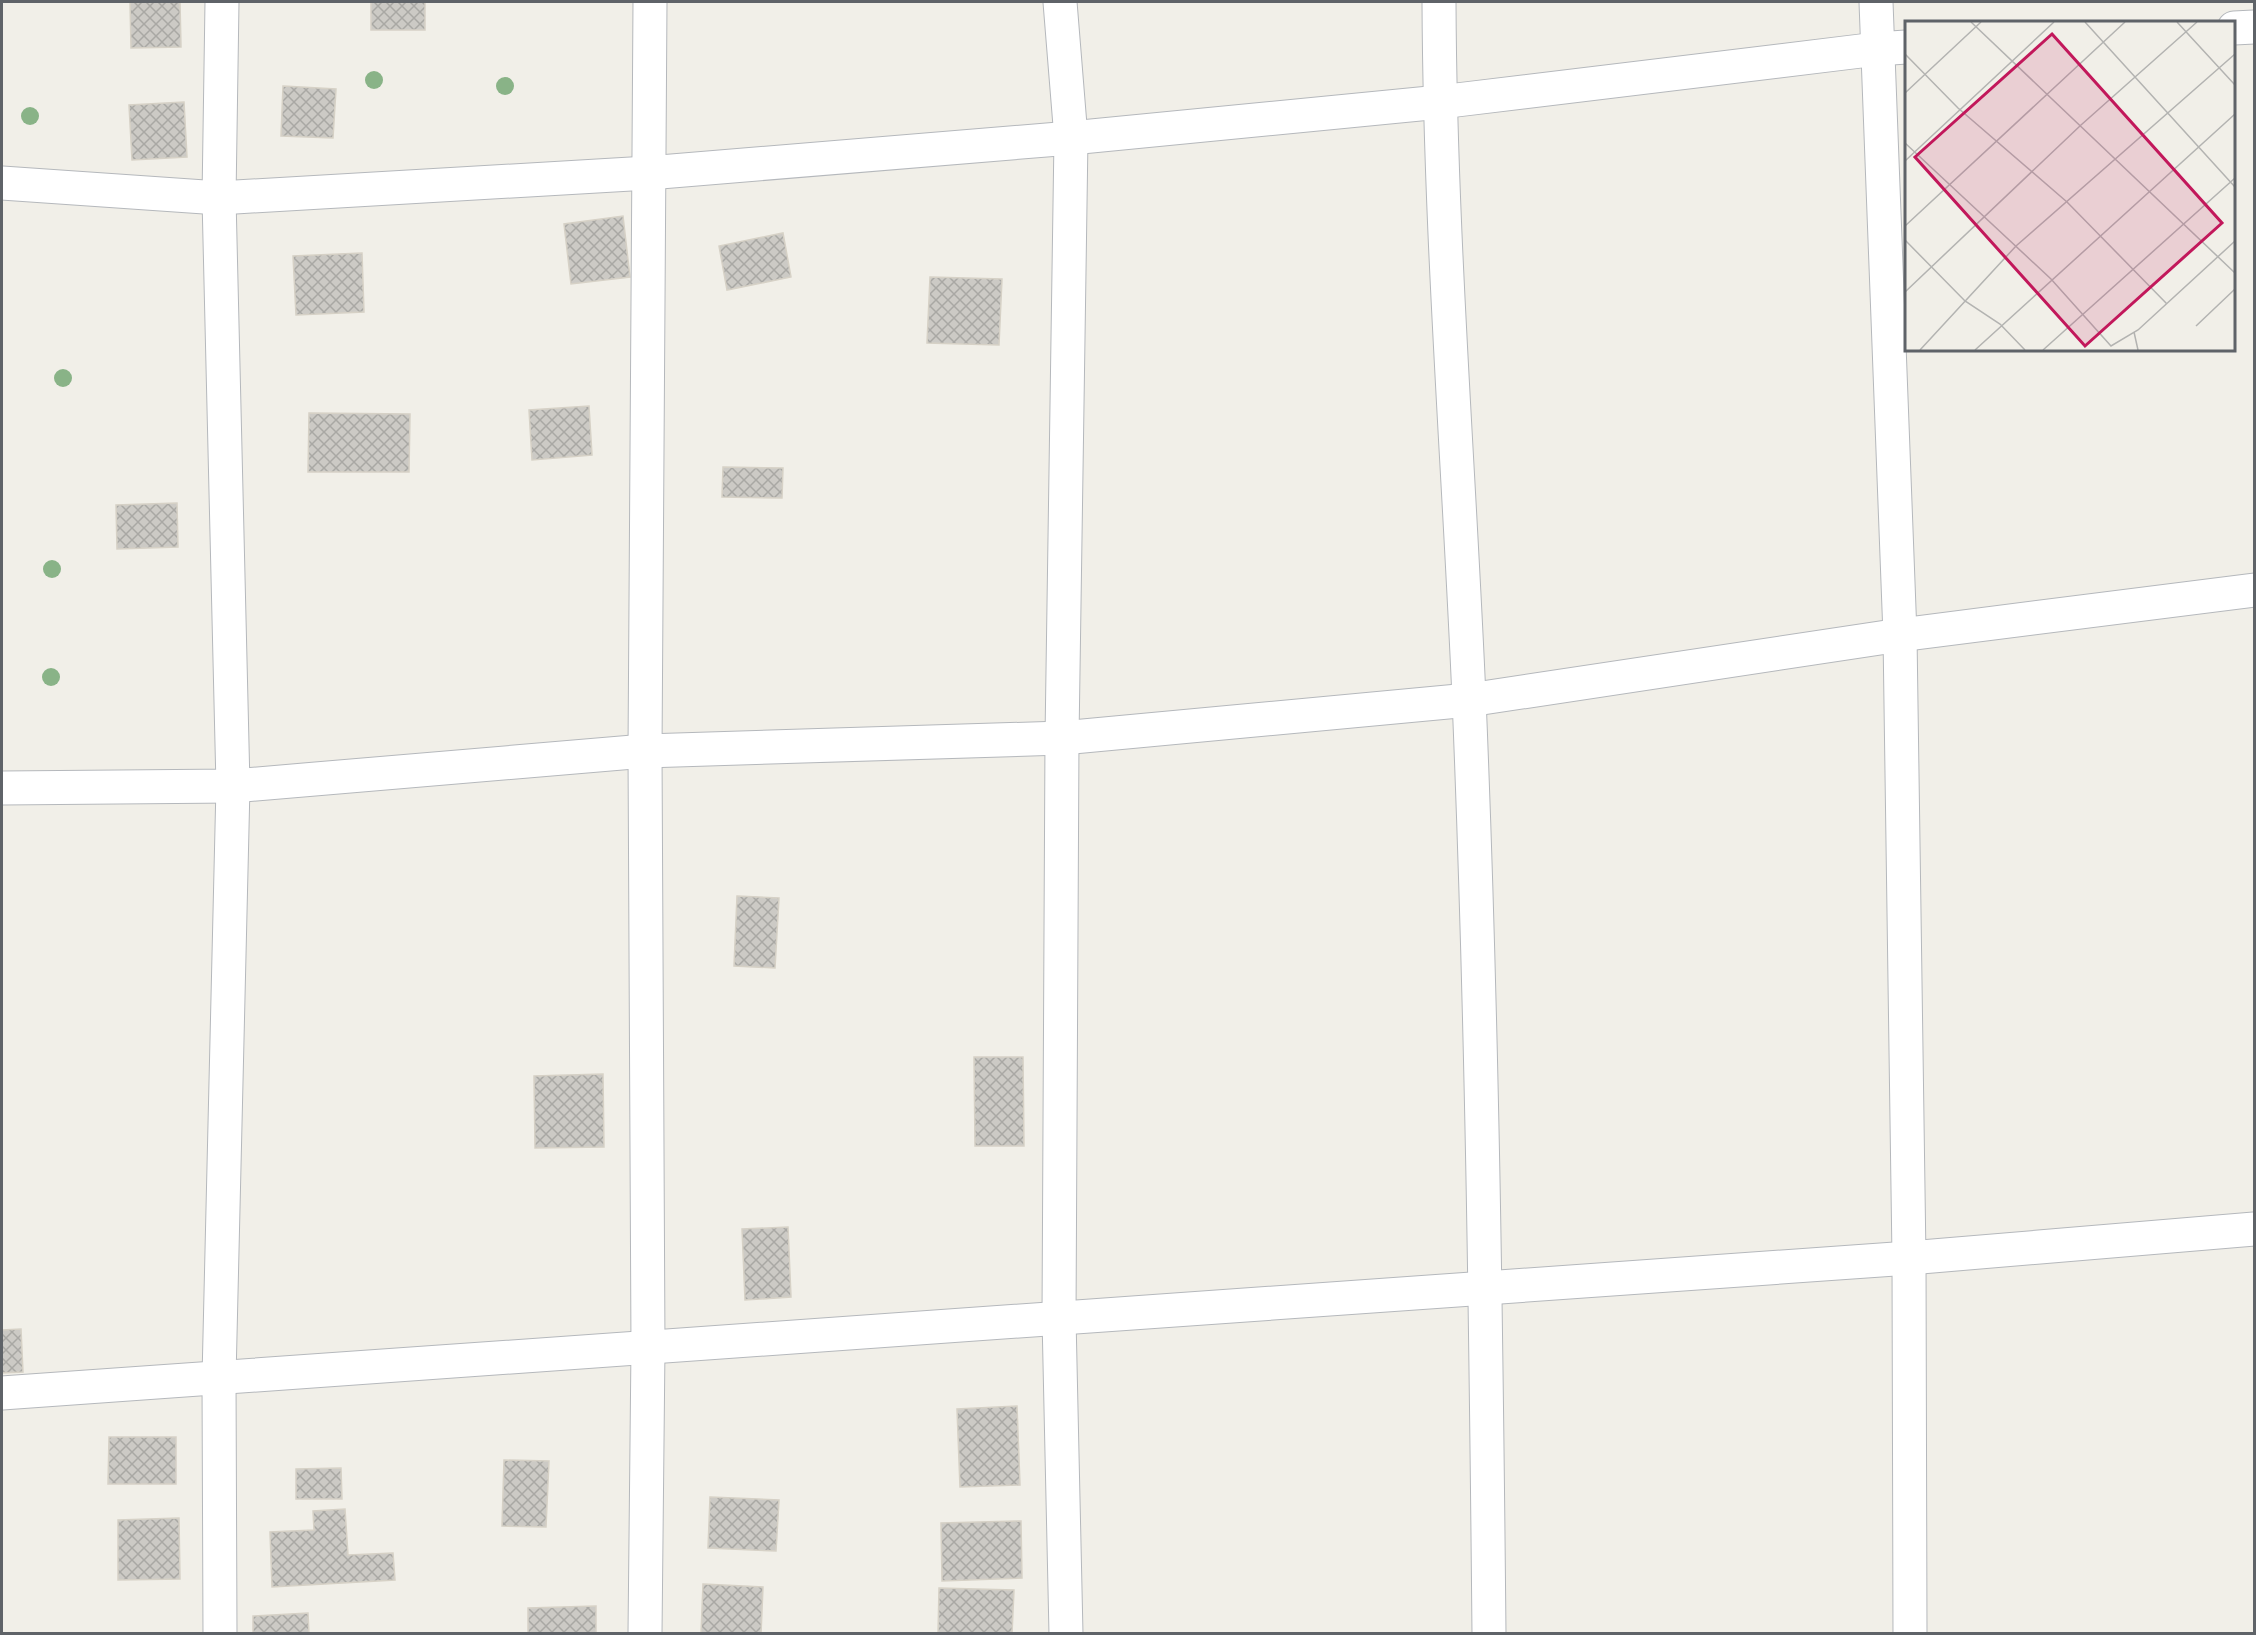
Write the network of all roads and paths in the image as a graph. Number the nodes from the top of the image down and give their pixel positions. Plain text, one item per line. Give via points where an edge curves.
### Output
1 (222, 2) edge
2 (650, 2) edge
3 (1060, 2) edge
4 (1439, 2) edge
5 (1876, 2) edge
6 (2254, 27) edge
7 (2235, 28) edge
8 (1892, 48) edge
9 (1440, 102) junction
10 (1071, 138) junction
11 (648, 173) junction
12 (2, 183) edge
13 (219, 198) junction
14 (2254, 590) edge
15 (1900, 635) junction
16 (1469, 700) junction
17 (1062, 738) junction
18 (645, 751) junction
19 (233, 786) junction
20 (2, 788) edge
21 (2254, 1229) edge
22 (1909, 1258) junction
23 (1486, 1288) junction
24 (1059, 1318) junction
25 (648, 1347) junction
26 (219, 1378) junction
27 (2, 1393) edge
28 (220, 1634) edge
29 (645, 1634) edge
30 (1066, 1634) edge
31 (1489, 1634) edge
32 (1910, 1634) edge

1 - 13 street
2 - 11 street
3 - 10 street
4 - 9 street
5 - 8 street
6 - 7 street
8 - 9 street
8 - 15 street
9 - 10 street
9 - 16 street
10 - 11 street
10 - 17 street
11 - 13 street
11 - 18 street
12 - 13 street
13 - 19 street
14 - 15 street
15 - 16 street
15 - 22 street
16 - 17 street
16 - 23 street
17 - 18 street
17 - 24 street
18 - 19 street
18 - 25 street
19 - 20 street
19 - 26 street
21 - 22 street
22 - 23 street
22 - 32 street
23 - 24 street
23 - 31 street
24 - 25 street
24 - 30 street
25 - 26 street
25 - 29 street
26 - 27 street
26 - 28 street

